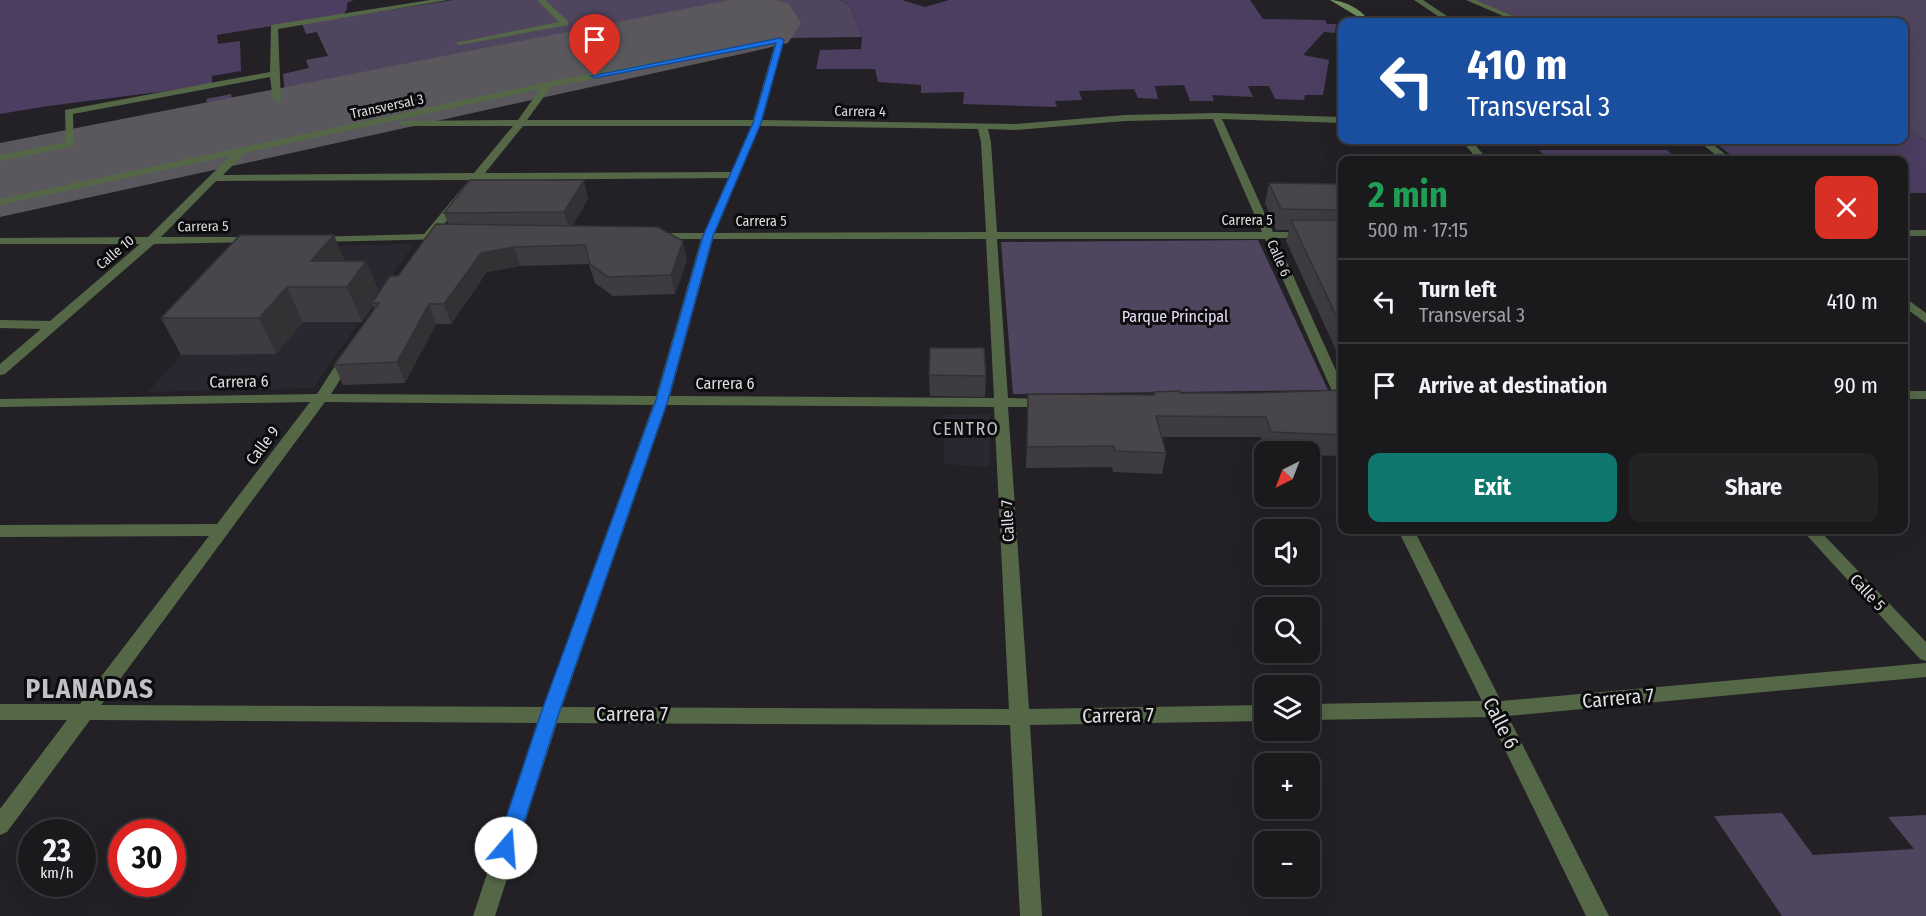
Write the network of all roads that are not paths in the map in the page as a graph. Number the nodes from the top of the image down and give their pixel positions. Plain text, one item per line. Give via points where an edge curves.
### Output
1 (444, 0) edge
2 (541, 0) edge
3 (1334, 0) edge
4 (1418, 0) edge
5 (1470, 0) edge
6 (1363, 18) edge
7 (1446, 18) edge
8 (1513, 18) edge
9 (459, 44) dead end
10 (274, 74) junction
11 (549, 85) junction
12 (278, 100) dead end
13 (1338, 111) edge
14 (1216, 116) junction
15 (1312, 120) junction
16 (1338, 120) edge
17 (377, 122) junction
18 (757, 123) junction
19 (520, 124) junction
20 (1015, 127) junction
21 (984, 134) junction
22 (1469, 144) edge
23 (1707, 144) edge
24 (243, 149) junction
25 (1480, 156) edge
26 (1723, 156) edge
27 (0, 158) edge
28 (735, 175) junction
29 (476, 177) junction
30 (215, 178) junction
31 (0, 202) edge
32 (1908, 233) edge
33 (1926, 233) edge
34 (990, 235) junction
35 (1268, 235) junction
36 (1338, 235) edge
37 (638, 236) edge
38 (708, 236) junction
39 (428, 237) junction
40 (463, 237) edge
41 (300, 239) edge
42 (265, 240) edge
43 (0, 241) edge
44 (149, 242) junction
45 (416, 256) edge
46 (1908, 304) edge
47 (1926, 319) edge
48 (0, 324) edge
49 (52, 325) junction
50 (358, 341) edge
51 (0, 371) edge
52 (1908, 395) edge
53 (1926, 395) edge
54 (1338, 397) edge
55 (321, 398) junction
56 (662, 400) junction
57 (1059, 402) edge
58 (0, 403) edge
59 (1000, 403) junction
60 (220, 530) junction
61 (0, 531) edge
62 (1408, 534) edge
63 (1814, 534) edge
64 (1926, 654) edge
65 (1926, 670) edge
66 (1494, 710) junction
67 (0, 712) edge
68 (85, 712) junction
69 (1320, 712) edge
70 (550, 713) junction
71 (1254, 713) edge
72 (1018, 717) junction
73 (0, 825) edge
74 (484, 916) edge
75 (1030, 916) edge
76 (1598, 916) edge

1 - 10 street via 274,27
2 - 9 street via 565,23
3 - 6 main road
4 - 7 street
5 - 8 street
10 - 12 street
10 - 27 street via 68,112 71,144
11 - 17 street, Transversal 3
11 - 18 street, Transversal 3 via 780,40
11 - 19 street
13 - 15 street
14 - 15 street, Carrera 4
14 - 20 street, Carrera 4
14 - 35 street, Calle 6
15 - 16 street, Carrera 4
17 - 19 street, Carrera 4
17 - 24 street, Transversal 3
18 - 19 street, Carrera 4
18 - 21 street, Carrera 4
18 - 28 street
19 - 29 street
20 - 21 street
20 - 21 street, Carrera 4
21 - 34 street, Calle 7
22 - 25 street
23 - 26 street
24 - 30 street, Calle 10
24 - 31 street, Transversal 3
28 - 29 street
28 - 38 street
29 - 30 street
29 - 39 street
30 - 44 street, Calle 10
32 - 33 street
34 - 35 street, Carrera 5
34 - 38 street, Carrera 5
34 - 59 street, Calle 7
35 - 36 street, Carrera 5
35 - 54 street, Calle 6
37 - 38 street, Carrera 5
38 - 56 street
39 - 40 street
39 - 41 street
39 - 45 street
42 - 44 street, Carrera 5
43 - 44 street, Carrera 5
44 - 49 street, Calle 10
46 - 47 street
48 - 49 street
49 - 51 street, Calle 10
50 - 55 street, Calle 9
52 - 53 street
55 - 56 street, Carrera 6
55 - 58 street, Carrera 6
55 - 60 street, Calle 9
56 - 59 street, Carrera 6
56 - 70 street
57 - 59 street, Carrera 6
59 - 72 street, Calle 7
60 - 61 street
60 - 68 street, Calle 9
62 - 66 street, Calle 6
63 - 64 street, Calle 5
65 - 66 street, Carrera 7
66 - 69 street, Carrera 7
66 - 76 street, Calle 6
67 - 68 street, Carrera 7
68 - 70 street, Carrera 7
68 - 73 street, Calle 9
70 - 72 street, Carrera 7
70 - 74 street
71 - 72 street, Carrera 7
72 - 75 street, Calle 7

